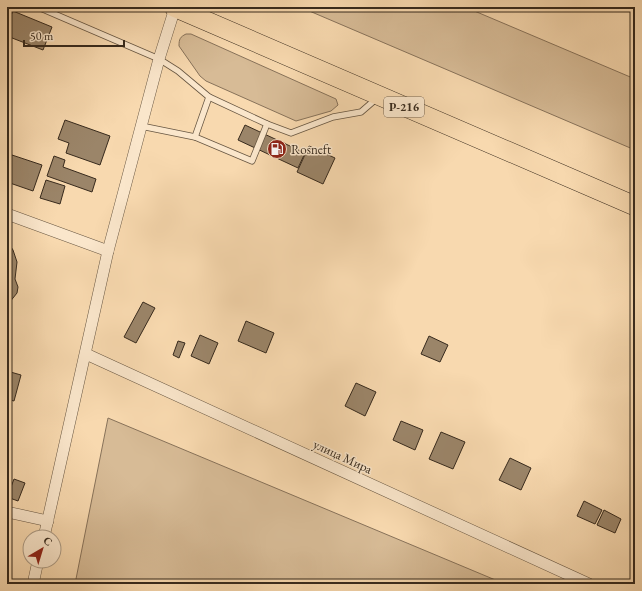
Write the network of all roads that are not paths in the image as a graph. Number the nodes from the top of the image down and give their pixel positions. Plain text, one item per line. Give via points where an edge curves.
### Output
1 (38, 7) edge
2 (174, 7) edge
3 (158, 59) junction
4 (379, 96) junction
5 (209, 97) junction
6 (266, 124) junction
7 (141, 126) junction
8 (195, 137) junction
9 (635, 206) edge
10 (7, 214) edge
11 (108, 252) junction
12 (86, 354) junction
13 (7, 512) edge
14 (48, 521) junction
15 (46, 529) edge
16 (36, 569) edge
17 (33, 584) edge
18 (589, 584) edge

1 - 3 lane
2 - 3 street
2 - 4 highway, Р-216
3 - 5 lane via 178,71
3 - 7 street
4 - 6 lane via 362,112 332,117 291,133
4 - 9 highway, Р-216
5 - 6 lane
5 - 8 lane
6 - 8 lane via 252,160
7 - 8 lane
7 - 11 street
10 - 11 street
11 - 12 street
12 - 14 street
12 - 18 street, улица Мира
13 - 14 street
14 - 15 street
16 - 17 street

